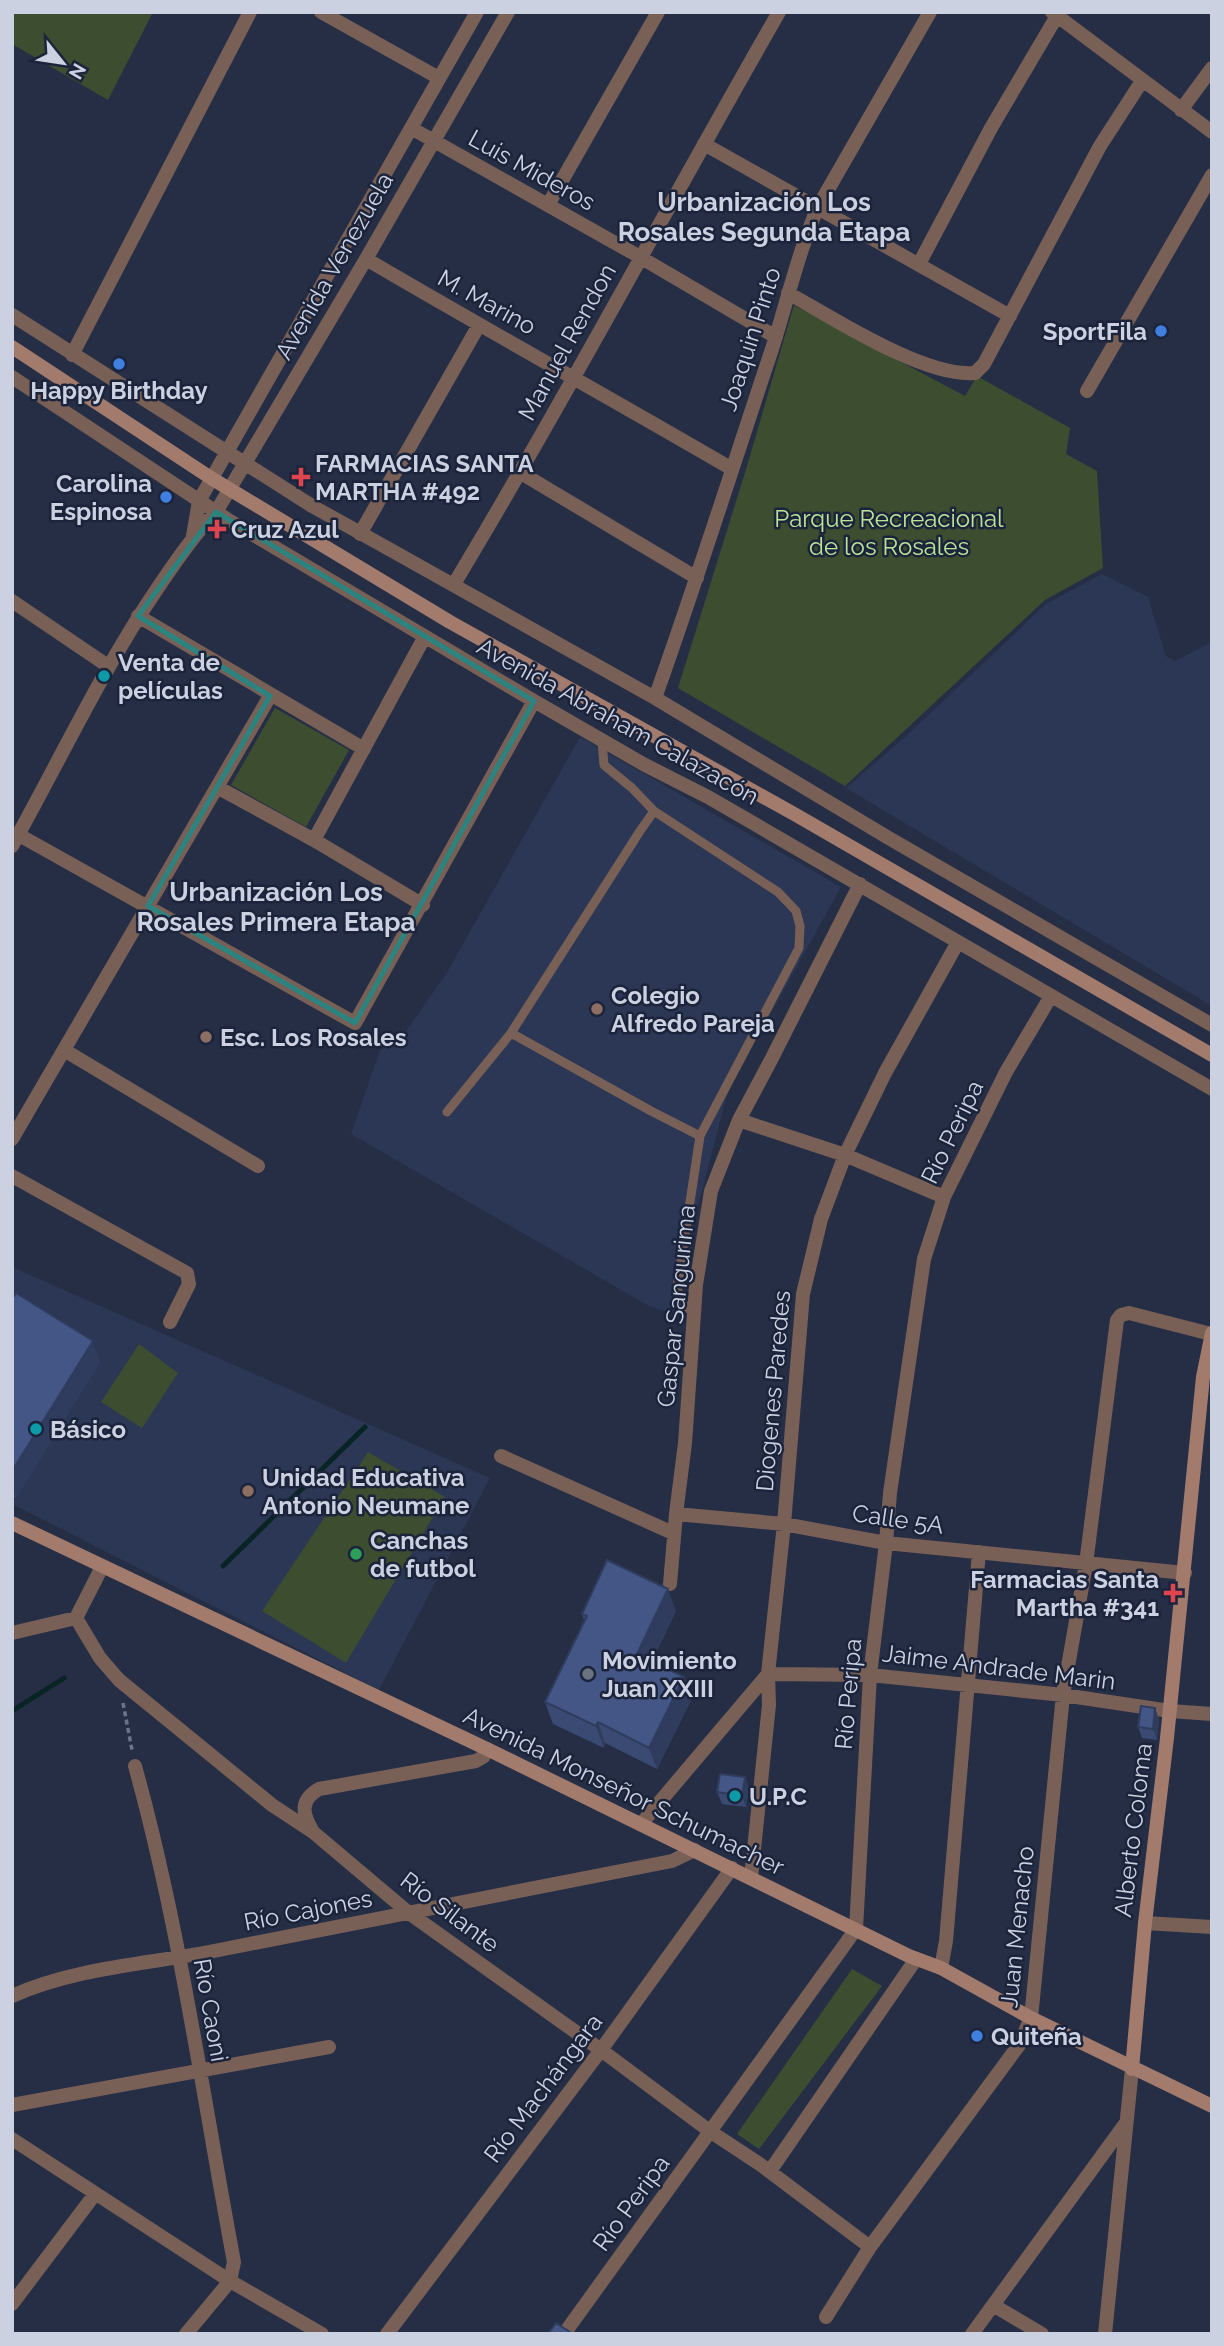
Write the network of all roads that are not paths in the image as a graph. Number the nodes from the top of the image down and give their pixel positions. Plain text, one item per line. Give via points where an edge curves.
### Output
1 (250, 12) edge
2 (321, 12) edge
3 (477, 12) edge
4 (508, 12) edge
5 (658, 12) edge
6 (779, 12) edge
7 (930, 12) edge
8 (1054, 14) edge
9 (1212, 68) edge
10 (439, 78) junction
11 (1142, 81) junction
12 (1181, 110) junction
13 (411, 128) junction
14 (1212, 132) edge
15 (433, 141) junction
16 (704, 144) junction
17 (1212, 175) edge
18 (548, 205) junction
19 (818, 207) junction
20 (640, 257) junction
21 (366, 259) junction
22 (919, 264) junction
23 (788, 293) junction
24 (12, 315) edge
25 (1010, 316) junction
26 (479, 325) junction
27 (776, 337) junction
28 (12, 347) edge
29 (72, 355) junction
30 (573, 376) junction
31 (12, 377) edge
32 (1087, 391) dead end
33 (226, 453) junction
34 (244, 464) junction
35 (732, 469) junction
36 (521, 473) junction
37 (211, 478) junction
38 (230, 489) junction
39 (199, 501) junction
40 (216, 512) junction
41 (360, 534) junction
42 (193, 536) junction
43 (697, 578) junction
44 (454, 584) junction
45 (12, 601) edge
46 (138, 616) junction
47 (425, 638) junction
48 (108, 666) junction
49 (270, 696) junction
50 (654, 698) junction
51 (534, 702) junction
52 (602, 741) junction
53 (364, 749) junction
54 (217, 787) junction
55 (654, 811) junction
56 (16, 840) edge
57 (314, 840) junction
58 (860, 884) junction
59 (423, 905) junction
60 (148, 906) junction
61 (958, 942) junction
62 (1051, 996) junction
63 (1212, 1025) edge
64 (511, 1032) junction
65 (64, 1050) junction
66 (1212, 1055) edge
67 (1212, 1089) edge
68 (447, 1112) dead end
69 (738, 1120) junction
70 (700, 1136) junction
71 (12, 1139) edge
72 (845, 1155) junction
73 (258, 1166) dead end
74 (12, 1176) edge
75 (944, 1197) junction
76 (694, 1313) junction
77 (170, 1322) dead end
78 (1211, 1333) edge
79 (1209, 1363) edge
80 (501, 1455) dead end
81 (676, 1514) junction
82 (12, 1522) edge
83 (784, 1524) junction
84 (674, 1533) junction
85 (886, 1543) junction
86 (979, 1552) junction
87 (1086, 1564) junction
88 (102, 1567) junction
89 (1185, 1573) junction
90 (670, 1584) dead end
91 (76, 1619) junction
92 (12, 1633) edge
93 (768, 1674) junction
94 (870, 1675) junction
95 (967, 1685) junction
96 (1063, 1695) junction
97 (1170, 1711) junction
98 (1212, 1713) edge
99 (487, 1749) junction
100 (135, 1766) road end
101 (641, 1824) junction
102 (313, 1832) junction
103 (695, 1850) junction
104 (732, 1868) junction
105 (751, 1878) junction
106 (410, 1913) junction
107 (1144, 1923) junction
108 (1212, 1927) edge
109 (856, 1929) junction
110 (179, 1958) junction
111 (916, 1959) junction
112 (941, 1968) junction
113 (12, 1996) edge
114 (1031, 2018) junction
115 (329, 2047) dead end
116 (601, 2050) junction
117 (1132, 2068) junction
118 (199, 2070) junction
119 (12, 2105) edge
120 (1212, 2106) edge
121 (1126, 2123) junction
122 (711, 2132) junction
123 (12, 2139) edge
124 (770, 2171) junction
125 (95, 2194) junction
126 (870, 2247) junction
127 (230, 2281) junction
128 (12, 2304) edge
129 (993, 2305) junction
130 (826, 2316) dead end
131 (186, 2334) edge
132 (322, 2334) edge
133 (387, 2334) edge
134 (564, 2334) edge
135 (972, 2334) edge
136 (1042, 2334) edge
137 (1105, 2334) edge

1 - 29 street
2 - 10 street
3 - 10 street, Avenida Venezuela
4 - 15 street, Avenida Venezuela
5 - 18 street
6 - 16 street, Manuel Rendon
7 - 19 street, Joaquin Pinto
8 - 11 street
8 - 22 street
9 - 12 street
10 - 13 street, Avenida Venezuela
11 - 12 street
11 - 25 street via 1100,146
12 - 14 street
13 - 15 street, Luis Mideros
13 - 33 street, Avenida Venezuela
15 - 18 street, Luis Mideros
15 - 21 street, Avenida Venezuela
16 - 19 street
16 - 20 street, Manuel Rendon
17 - 32 street
18 - 20 street, Luis Mideros
19 - 22 street
19 - 23 street, Joaquin Pinto
20 - 27 street, Luis Mideros
20 - 30 street, Manuel Rendon
21 - 26 street, M. Marino
21 - 34 street, Avenida Venezuela
22 - 25 street
23 - 25 street via 899,354 965,374 975,373 984,364
23 - 27 street, Joaquin Pinto
24 - 29 street, Avenida Abraham Calazacón
26 - 30 street, M. Marino
26 - 41 street
27 - 35 street, Joaquin Pinto
28 - 37 street, Avenida Abraham Calazacón
29 - 33 street, Avenida Abraham Calazacón
30 - 35 street, M. Marino
30 - 36 street, Manuel Rendon
31 - 39 street, Avenida Abraham Calazacón
33 - 34 street, Avenida Abraham Calazacón
33 - 37 street, Avenida Venezuela
34 - 38 street, Avenida Venezuela
34 - 41 street, Avenida Abraham Calazacón
35 - 43 street, Joaquin Pinto
36 - 43 street
36 - 44 street, Manuel Rendon
37 - 38 street, Avenida Abraham Calazacón
37 - 39 street, Avenida Venezuela
38 - 40 street, Avenida Venezuela
38 - 66 street, Avenida Abraham Calazacón via 450,622
39 - 40 street, Avenida Abraham Calazacón
39 - 42 street, Avenida Venezuela
40 - 42 street, Avenida Venezuela
40 - 47 street, Avenida Abraham Calazacón
41 - 44 street, Avenida Abraham Calazacón
42 - 46 street, Avenida Venezuela
43 - 50 street, Joaquin Pinto
44 - 50 street, Avenida Abraham Calazacón
45 - 48 street
46 - 48 street, Avenida Venezuela
46 - 49 street
47 - 51 street, Avenida Abraham Calazacón
47 - 53 street
48 - 56 street, Avenida Venezuela
49 - 53 street
49 - 54 street
50 - 63 street, Avenida Abraham Calazacón
51 - 52 street, Avenida Abraham Calazacón
51 - 59 street
52 - 55 lane via 604,765
52 - 58 street, Avenida Abraham Calazacón
53 - 57 street
54 - 57 street
54 - 60 street
55 - 64 lane
55 - 70 lane via 778,892 796,911 800,926 799,948
56 - 60 street
57 - 59 street
58 - 61 street, Avenida Abraham Calazacón
58 - 69 street, Gaspar Sangurima
59 - 60 street via 355,1023
60 - 65 street
61 - 62 street, Avenida Abraham Calazacón
61 - 72 street, Diogenes Paredes
62 - 67 street, Avenida Abraham Calazacón
62 - 75 street, Río Peripa via 1006,1072
64 - 68 lane
64 - 70 lane
65 - 71 street
65 - 73 street
69 - 72 street
69 - 76 street, Gaspar Sangurima via 711,1191
70 - 76 lane via 677,1288 682,1303
72 - 75 street
72 - 83 street, Diogenes Paredes via 821,1219 803,1294
74 - 77 street via 187,1273 189,1284
75 - 85 street, Río Peripa via 924,1259
76 - 81 street, Gaspar Sangurima
78 - 79 street, Alberto Coloma
78 - 87 street, Juan Menacho via 1129,1314 1117,1320
79 - 89 street, Alberto Coloma
80 - 84 street
81 - 83 street, Calle 5A
81 - 84 street
82 - 88 street, Avenida Monseñor Schumacher
83 - 85 street, Calle 5A
83 - 93 street, Diogenes Paredes
84 - 90 street
85 - 86 street, Calle 5A
85 - 94 street, Río Peripa
86 - 87 street, Calle 5A
86 - 95 street
87 - 89 street, Calle 5A
87 - 96 street, Juan Menacho
88 - 91 street
88 - 99 street, Avenida Monseñor Schumacher
89 - 97 street, Alberto Coloma
91 - 92 street
91 - 102 street, Río Silante via 119,1680 272,1805
93 - 94 street, Jaime Andrade Marin
93 - 101 street
93 - 105 street, Diogenes Paredes via 769,1705
94 - 95 street, Jaime Andrade Marin
94 - 109 street, Río Peripa
95 - 96 street, Jaime Andrade Marin
95 - 112 street
96 - 97 street, Jaime Andrade Marin
96 - 114 street, Juan Menacho
97 - 98 street, Jaime Andrade Marin
97 - 107 street, Alberto Coloma
99 - 101 street, Avenida Monseñor Schumacher
99 - 102 street via 476,1762 319,1789 309,1795 305,1805
100 - 110 street, Río Caoni
101 - 103 street, Avenida Monseñor Schumacher
102 - 106 street, Río Silante
103 - 104 street, Avenida Monseñor Schumacher
103 - 106 street, Río Cajones via 672,1861
104 - 105 street, Avenida Monseñor Schumacher
104 - 116 street, Río Machángara
105 - 109 street, Avenida Monseñor Schumacher
106 - 110 street, Río Cajones
106 - 116 street, Río Silante
107 - 108 street
107 - 117 street, Alberto Coloma
109 - 111 street, Avenida Monseñor Schumacher
109 - 122 street, Río Peripa
110 - 113 street, Río Cajones via 88,1973
110 - 118 street, Río Caoni
111 - 112 street, Avenida Monseñor Schumacher
111 - 124 street
112 - 114 street, Avenida Monseñor Schumacher
114 - 117 street, Avenida Monseñor Schumacher
114 - 126 street, Juan Menacho via 1019,2045
115 - 118 street
116 - 122 street, Río Silante
116 - 133 street, Río Machángara
117 - 120 street, Avenida Monseñor Schumacher
117 - 121 street, Alberto Coloma
118 - 119 street
118 - 127 street, Río Caoni via 234,2262
121 - 129 street
121 - 137 street, Alberto Coloma
122 - 124 street, Río Silante
122 - 134 street, Río Peripa
123 - 125 street
124 - 126 street, Río Silante
125 - 127 street
125 - 128 street
126 - 130 street, Juan Menacho
127 - 131 street
127 - 132 street
129 - 135 street
129 - 136 street

